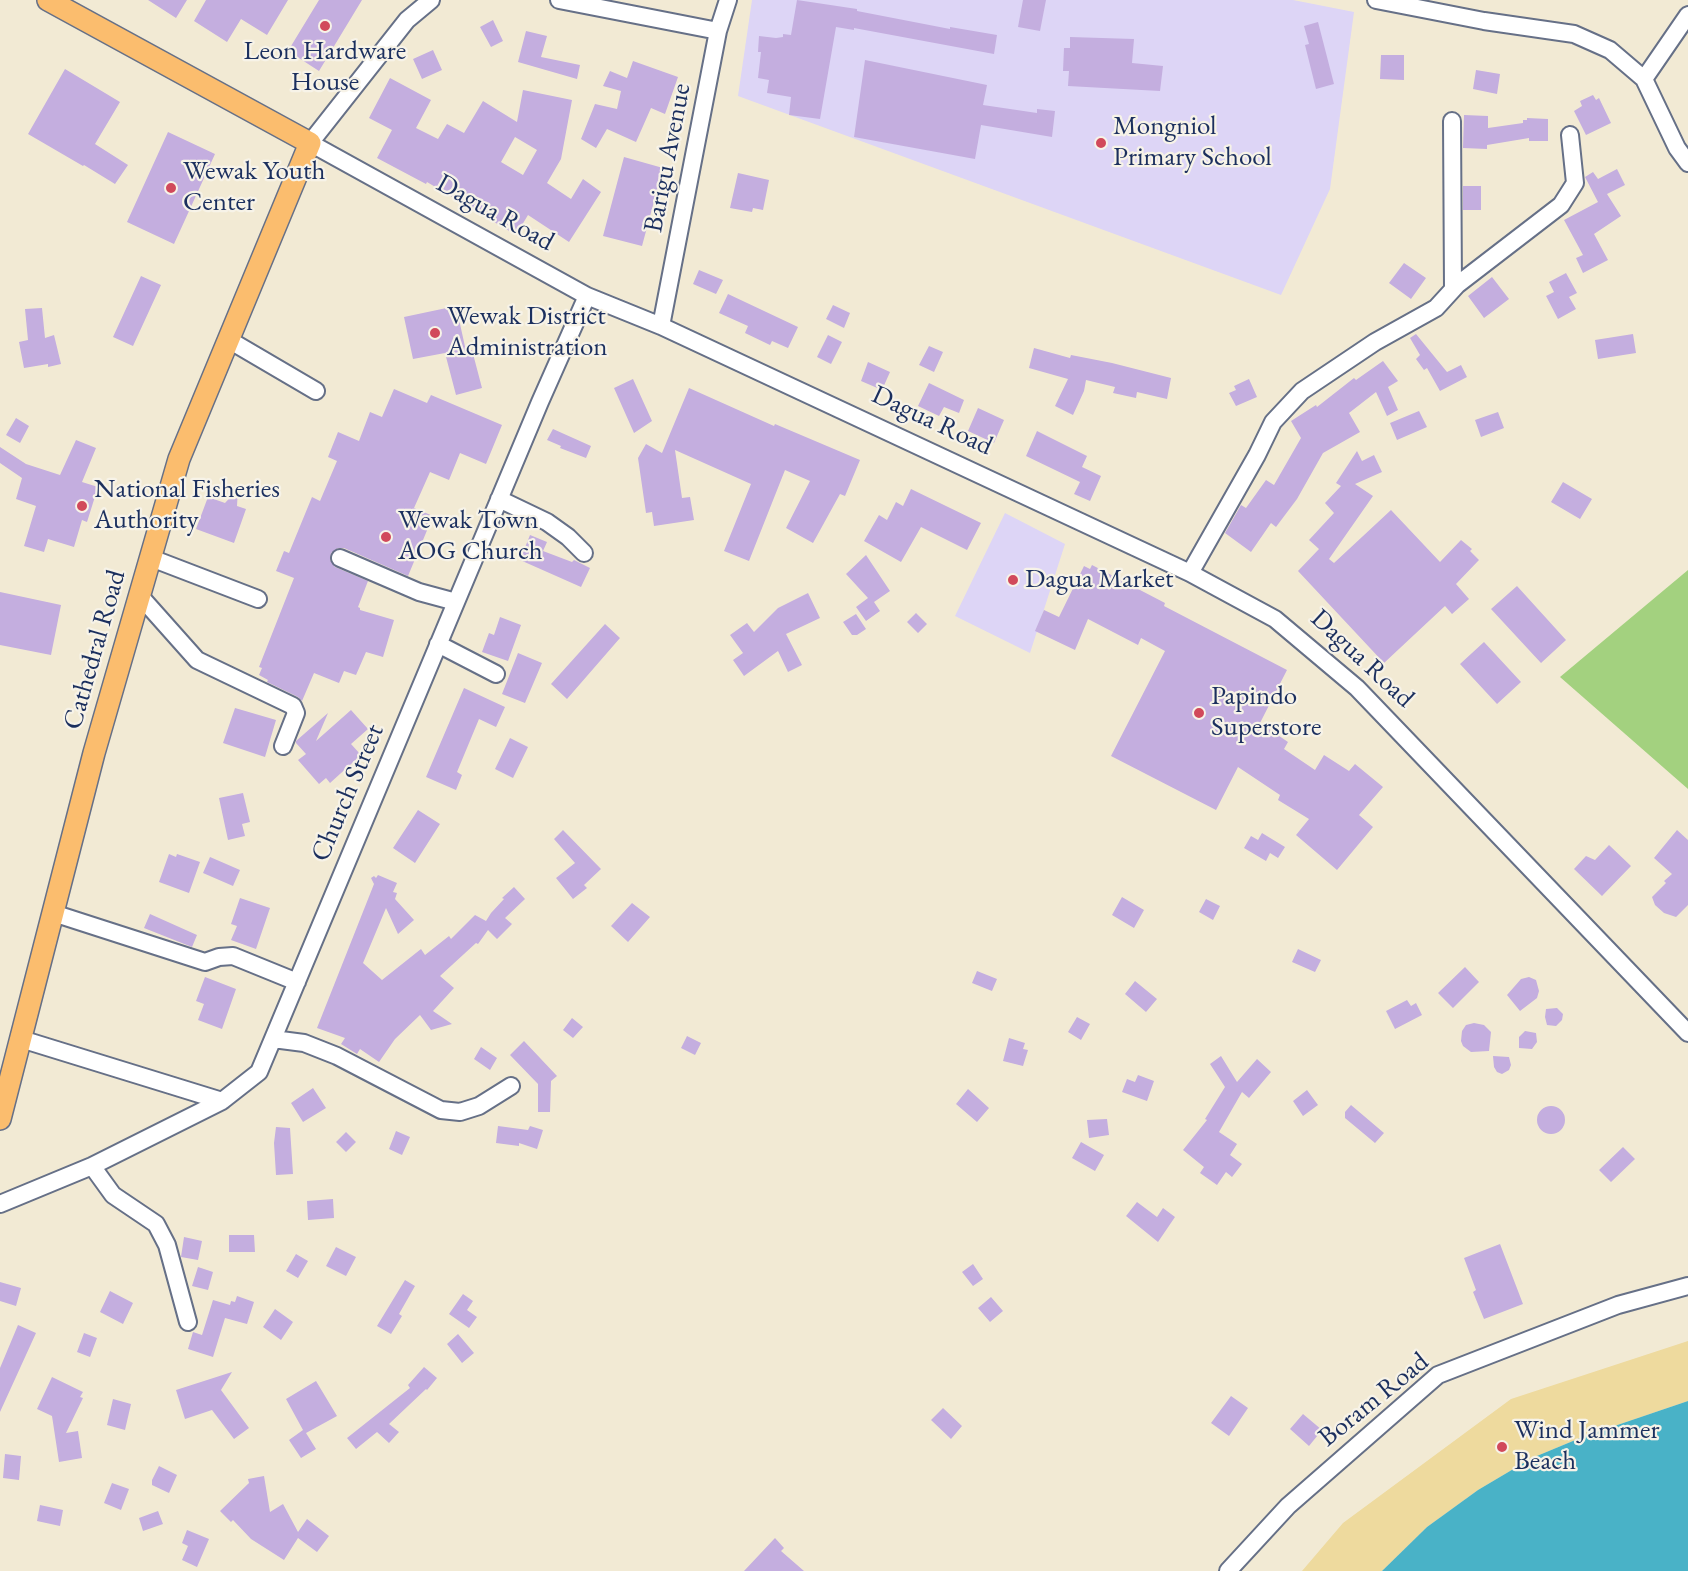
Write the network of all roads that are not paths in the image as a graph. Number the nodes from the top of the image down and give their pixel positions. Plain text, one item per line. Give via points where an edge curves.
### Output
1 (48, 0) edge
2 (431, 0) edge
3 (559, 0) edge
4 (728, 0) edge
5 (1376, 0) edge
6 (1688, 15) edge
7 (718, 31) junction
8 (1644, 80) junction
9 (1452, 121) dead end
10 (1570, 135) dead end
11 (310, 143) junction
12 (1688, 164) edge
13 (1453, 289) junction
14 (588, 296) junction
15 (661, 326) junction
16 (229, 340) junction
17 (316, 391) dead end
18 (499, 499) junction
19 (584, 553) dead end
20 (151, 558) junction
21 (340, 558) dead end
22 (1190, 573) junction
23 (140, 596) junction
24 (258, 599) dead end
25 (456, 602) junction
26 (438, 644) junction
27 (496, 674) dead end
28 (283, 746) dead end
29 (53, 913) junction
30 (297, 982) junction
31 (1688, 1033) edge
32 (21, 1039) junction
33 (273, 1039) junction
34 (511, 1086) dead end
35 (222, 1101) junction
36 (0, 1119) edge
37 (92, 1166) junction
38 (0, 1204) edge
39 (1688, 1286) edge
40 (188, 1323) dead end
41 (1228, 1571) edge

1 - 11 main road, Dagua Road
2 - 11 street via 406,20
3 - 7 street
4 - 7 street, Barigu Avenue
5 - 8 street via 1574,34 1610,50
6 - 8 street
7 - 15 street, Barigu Avenue
8 - 12 street
9 - 13 street
10 - 13 street via 1575,183 1561,205
11 - 14 street, Dagua Road
11 - 16 main road, Cathedral Road
13 - 22 street via 1436,308 1375,342 1302,391 1273,422
14 - 15 street, Dagua Road
14 - 18 street, Church Street
15 - 22 street, Dagua Road
16 - 17 street
16 - 20 main road, Cathedral Road via 179,459
18 - 19 street via 547,522
18 - 25 street, Church Street
20 - 23 main road, Cathedral Road
20 - 24 street
21 - 25 street via 419,592
22 - 31 street, Dagua Road via 1275,619 1357,688
23 - 28 street via 197,660 292,706 296,713
23 - 29 main road, Cathedral Road
25 - 26 street, Church Street
26 - 27 street
26 - 30 street, Church Street
29 - 30 street via 205,962 233,956
29 - 32 main road, Cathedral Road
30 - 33 street, Church Street
32 - 35 street
32 - 36 main road, Cathedral Road
33 - 34 street via 304,1043 337,1056 441,1110 460,1112 479,1106
33 - 35 street, Church Street via 259,1072
35 - 37 street, Church Street
37 - 38 street, Church Street
37 - 40 street via 113,1194 156,1224 167,1245
39 - 41 street, Boram Road via 1618,1305 1438,1375 1288,1506

